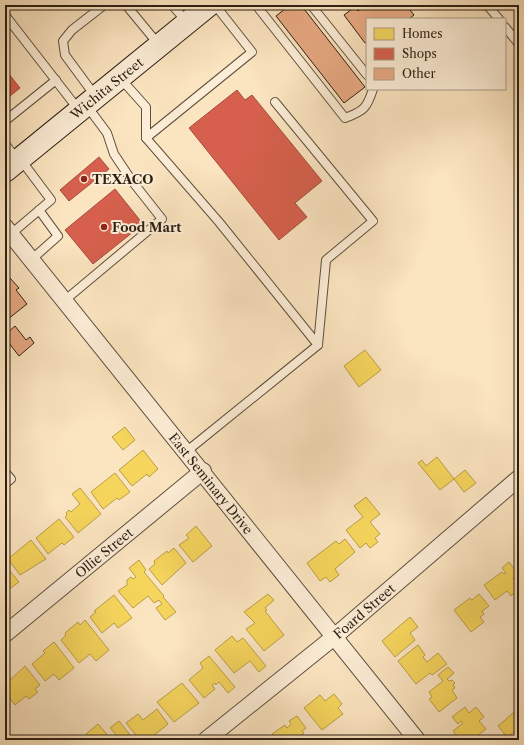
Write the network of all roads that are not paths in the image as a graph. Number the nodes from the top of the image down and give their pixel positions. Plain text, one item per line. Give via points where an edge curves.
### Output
1 (104, 5) edge
2 (126, 5) edge
3 (172, 5) edge
4 (209, 5) edge
5 (215, 5) edge
6 (256, 5) edge
7 (311, 5) edge
8 (487, 5) edge
9 (5, 15) edge
10 (498, 18) edge
11 (187, 23) junction
12 (506, 28) edge
13 (519, 44) edge
14 (159, 45) junction
15 (366, 74) edge
16 (120, 78) junction
17 (56, 80) junction
18 (373, 90) edge
19 (275, 102) dead end
20 (87, 104) junction
21 (5, 121) edge
22 (146, 138) junction
23 (12, 159) edge
24 (39, 210) junction
25 (8, 231) edge
26 (31, 260) junction
27 (64, 301) junction
28 (318, 345) junction
29 (187, 451) junction
30 (202, 471) junction
31 (5, 472) edge
32 (519, 478) edge
33 (5, 484) edge
34 (5, 634) edge
35 (334, 637) junction
36 (206, 740) edge
37 (417, 740) edge

1 - 20 lane via 72,30 63,41 65,55
2 - 14 lane
3 - 11 lane
4 - 11 main road, Wichita Street
5 - 22 lane via 252,52
6 - 18 lane via 345,118 368,106
7 - 15 lane
8 - 10 lane
9 - 17 lane
11 - 14 main road, Wichita Street
12 - 13 lane
14 - 16 main road, Wichita Street
16 - 20 main road, Wichita Street
16 - 22 lane via 146,106
17 - 20 lane
17 - 21 lane
19 - 28 lane via 373,221 326,260
20 - 23 main road, Wichita Street
20 - 27 lane via 107,132 114,154 162,219
22 - 28 lane via 219,222
23 - 24 lane via 51,200
24 - 25 lane
24 - 26 lane via 58,236
25 - 26 street, East Seminary Drive
26 - 27 street, East Seminary Drive
27 - 29 street, East Seminary Drive
28 - 29 lane
29 - 30 street, East Seminary Drive
30 - 34 street, Ollie Street
30 - 35 street, East Seminary Drive
31 - 33 lane via 11,479
32 - 35 street, Foard Street
35 - 36 street, Foard Street
35 - 37 street, East Seminary Drive

